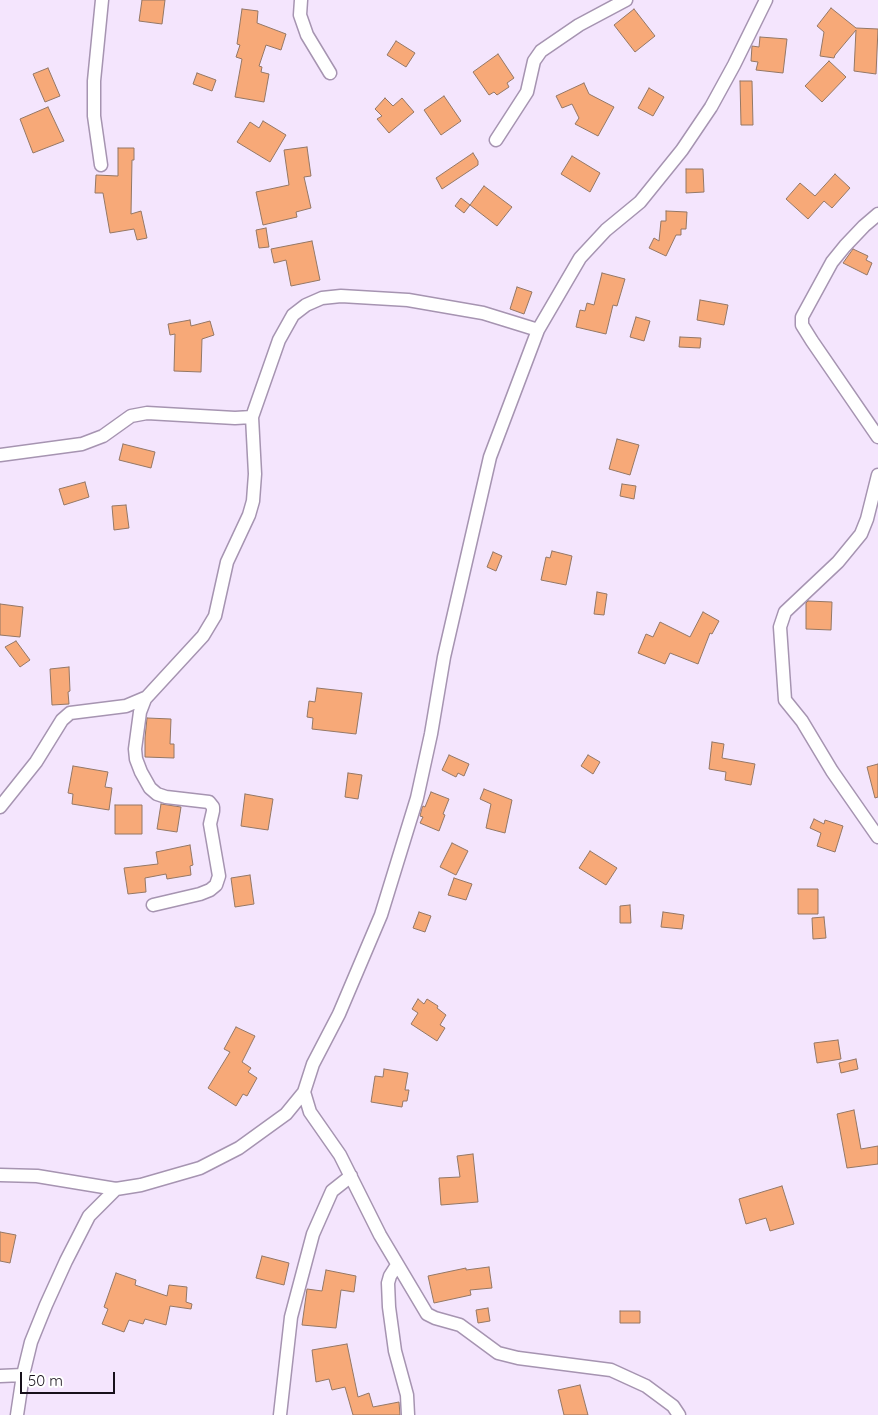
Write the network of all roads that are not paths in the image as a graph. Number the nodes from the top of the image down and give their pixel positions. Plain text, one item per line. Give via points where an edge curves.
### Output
1 (102, 0) edge
2 (300, 0) edge
3 (626, 0) edge
4 (762, 1) edge
5 (330, 73) dead end
6 (496, 140) dead end
7 (101, 165) dead end
8 (878, 214) edge
9 (538, 330) junction
10 (252, 417) junction
11 (878, 437) edge
12 (0, 455) edge
13 (878, 475) edge
14 (145, 698) junction
15 (0, 808) edge
16 (878, 837) edge
17 (153, 905) dead end
18 (304, 1092) junction
19 (0, 1174) edge
20 (350, 1176) junction
21 (116, 1189) junction
22 (397, 1265) junction
23 (22, 1375) junction
24 (0, 1376) edge
25 (17, 1415) edge
26 (280, 1415) edge
27 (408, 1415) edge
28 (679, 1415) edge

1 - 7 street via 94,81 94,116
2 - 5 street via 300,15 307,35
3 - 6 street via 579,25 541,51 534,62 527,92
4 - 9 street via 729,74 682,150 640,202 606,230 580,258
8 - 11 street via 832,262 802,317 802,324
9 - 10 street via 483,313 408,300 322,298 306,304 294,315 279,340
9 - 18 street via 490,457 444,657 417,798 381,915 339,1014 313,1064
10 - 12 street via 147,412 131,416 103,436 82,444
10 - 14 street via 256,474 253,501 227,562 215,616 204,636
13 - 16 street via 862,534 838,562 785,612 780,627 785,700
14 - 15 street via 126,706 70,713
14 - 17 street via 136,749 141,772 157,794 209,802 213,811 210,824 219,876 210,890
18 - 20 street via 310,1112 340,1154
18 - 21 street via 286,1114 239,1148 200,1168
19 - 21 street via 37,1176
20 - 22 street
20 - 26 street via 332,1191 313,1234 291,1317
21 - 23 street via 89,1216 66,1261 31,1342
22 - 27 street via 388,1283 389,1307
22 - 28 street via 427,1314 460,1325 498,1353 610,1370 646,1386 673,1406
23 - 24 street
23 - 25 street

